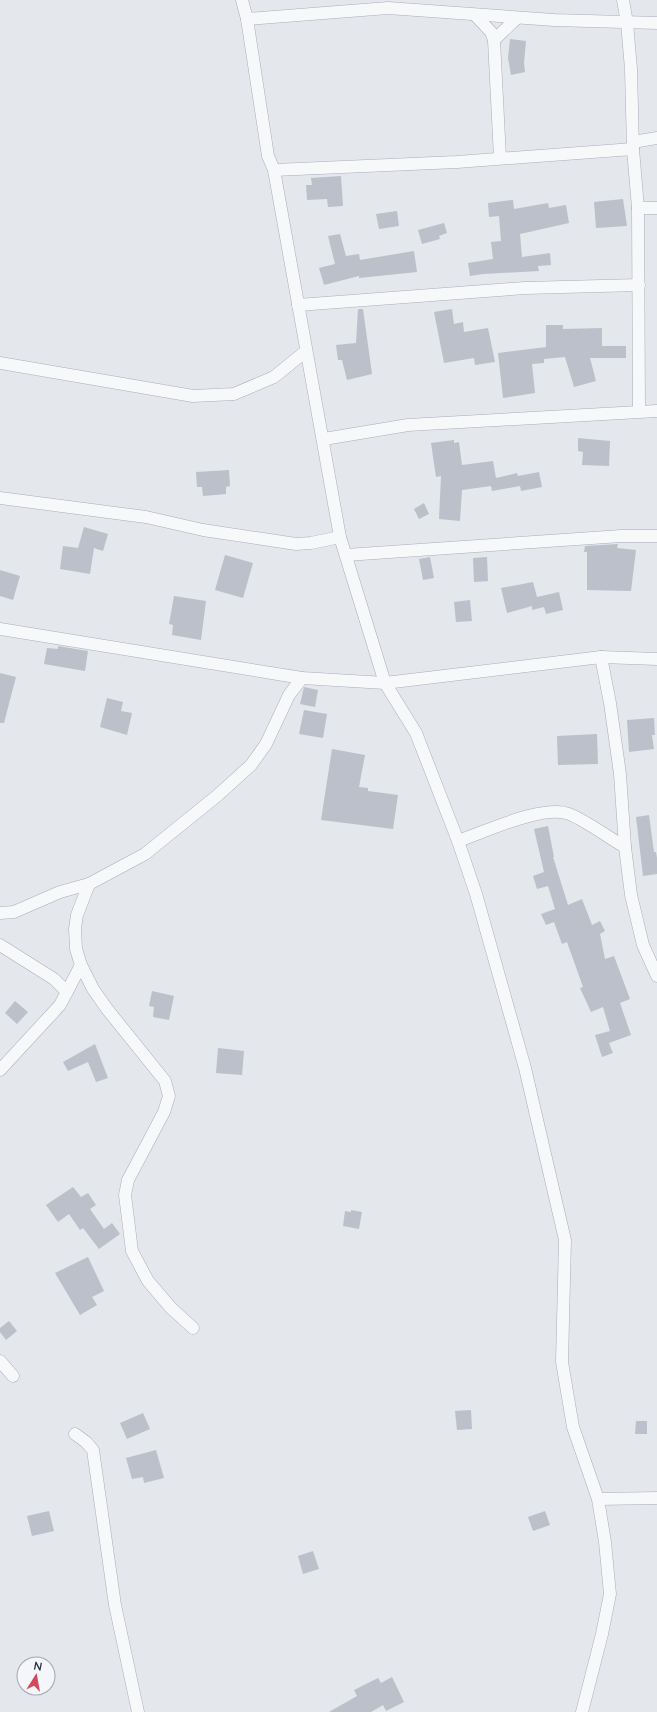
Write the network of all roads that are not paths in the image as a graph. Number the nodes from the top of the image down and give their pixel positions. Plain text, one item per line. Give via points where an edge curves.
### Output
1 (242, 0) edge
2 (623, 0) edge
3 (475, 15) junction
4 (517, 18) junction
5 (247, 19) junction
6 (627, 23) junction
7 (657, 23) edge
8 (494, 40) junction
9 (657, 138) edge
10 (633, 146) junction
11 (500, 158) junction
12 (274, 170) junction
13 (638, 208) junction
14 (657, 208) edge
15 (639, 285) junction
16 (298, 305) junction
17 (306, 351) junction
18 (0, 363) edge
19 (639, 411) junction
20 (657, 411) edge
21 (324, 439) junction
22 (0, 498) edge
23 (657, 536) edge
24 (340, 537) junction
25 (346, 555) junction
26 (0, 629) edge
27 (601, 657) junction
28 (657, 659) edge
29 (302, 678) junction
30 (385, 683) junction
31 (458, 841) junction
32 (625, 847) junction
33 (89, 884) junction
34 (0, 913) edge
35 (0, 945) edge
36 (81, 965) junction
37 (657, 976) edge
38 (67, 992) junction
39 (0, 1070) edge
40 (193, 1328) dead end
41 (0, 1361) edge
42 (13, 1376) dead end
43 (75, 1434) dead end
44 (657, 1498) edge
45 (598, 1499) junction
46 (138, 1712) edge
47 (582, 1712) edge

1 - 5 street
2 - 6 street
3 - 4 street
3 - 5 street via 388,8
3 - 8 street via 492,32
4 - 6 street
4 - 8 street
5 - 12 street via 268,156
6 - 7 street
6 - 10 street
8 - 11 street
9 - 10 street
10 - 11 street
10 - 13 street
11 - 12 street
12 - 16 street
13 - 14 street
13 - 15 street
15 - 16 street via 525,288
15 - 19 street
16 - 17 street
17 - 18 street via 274,377 234,394 193,396
17 - 21 street
19 - 20 street
19 - 21 street via 408,425
21 - 24 street
22 - 24 street via 146,517 203,530 296,544
23 - 25 street via 621,536
24 - 25 street
25 - 30 street
26 - 29 street
27 - 28 street
27 - 30 street
27 - 32 street via 620,774
29 - 30 street
29 - 33 street via 289,696 266,744 251,765 145,854
30 - 31 street via 416,733
31 - 32 street via 536,814 555,811 570,814
31 - 45 street via 476,894 525,1068 564,1240 562,1362 573,1427
32 - 37 street via 631,895 643,945
33 - 34 street via 60,892 14,912
33 - 36 street via 77,915 75,930 76,949
35 - 38 street via 54,979
36 - 38 street
36 - 40 street via 107,1009 165,1081 169,1096 164,1112 128,1180 125,1195 128,1225 132,1251 148,1281
38 - 39 street via 60,1005
41 - 42 street
43 - 46 street via 94,1450 115,1605
44 - 45 street
45 - 47 street via 610,1594

